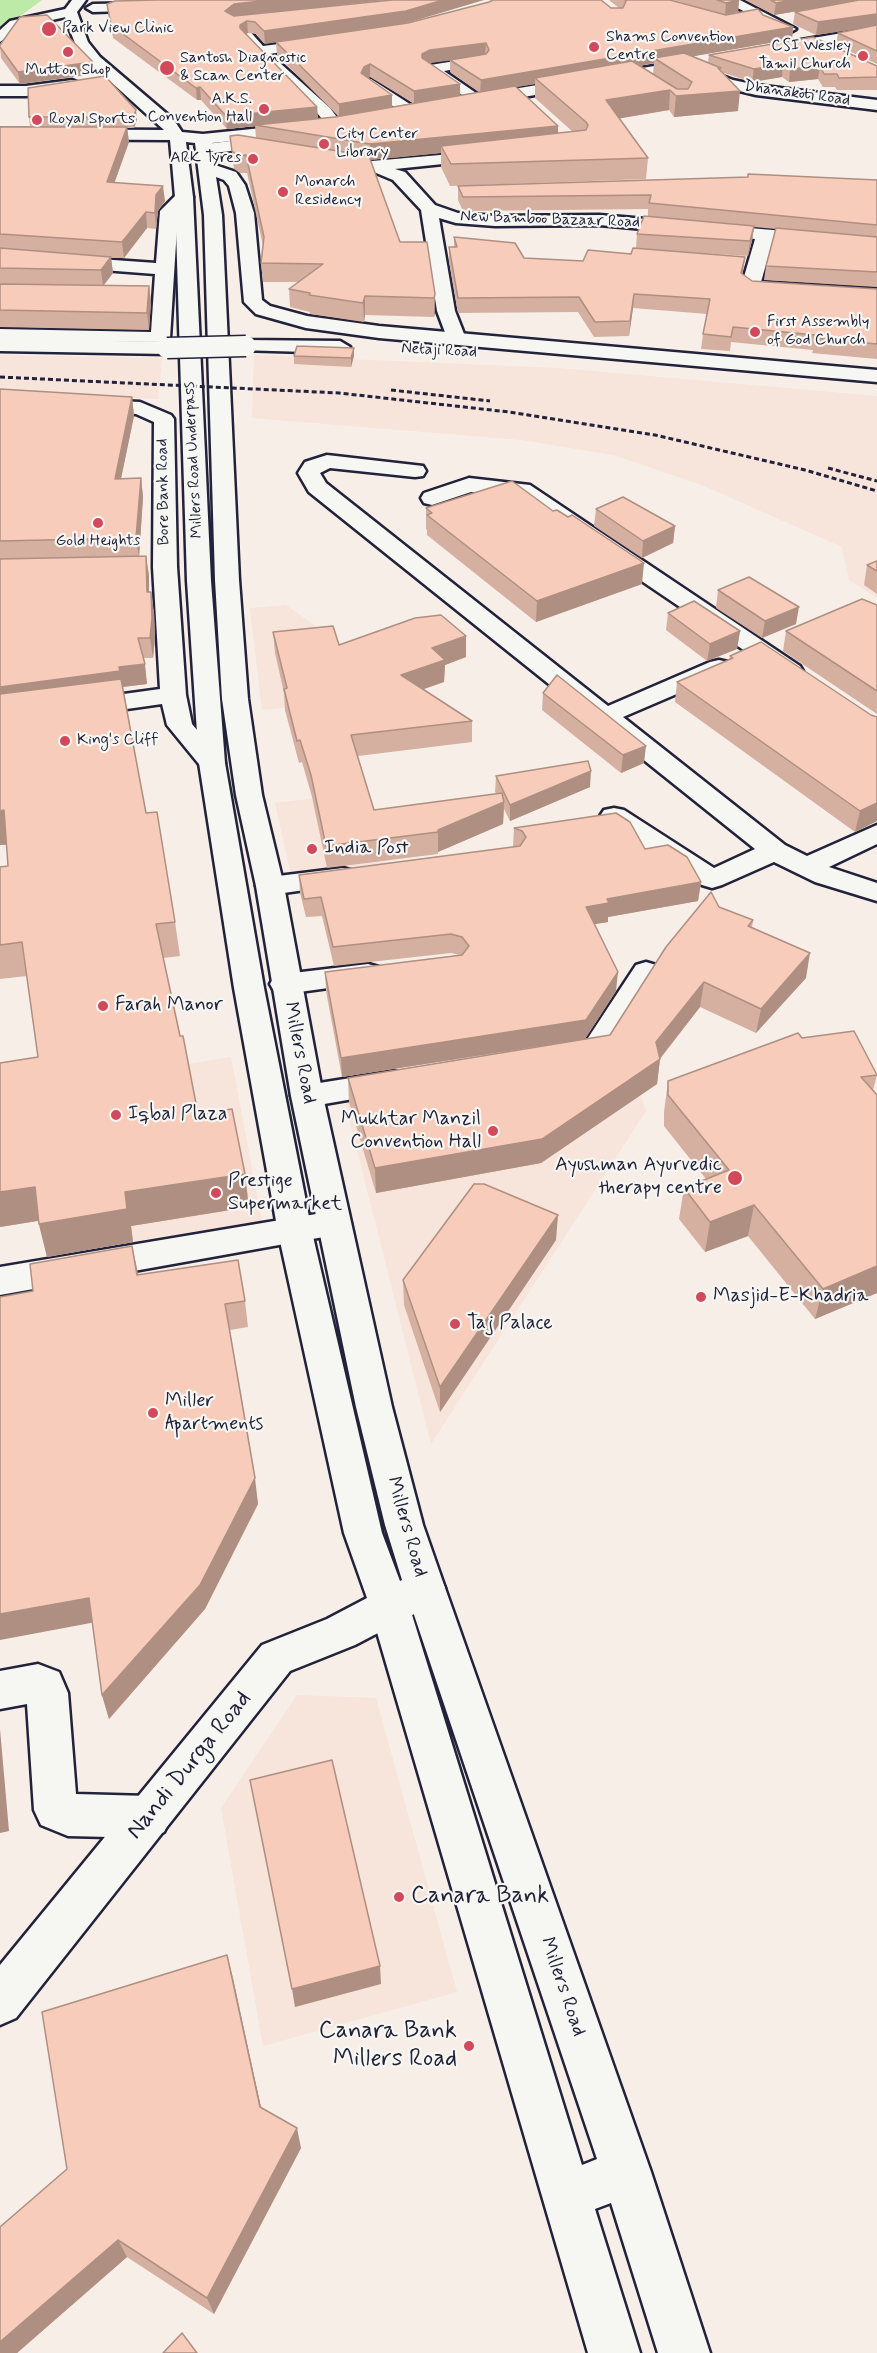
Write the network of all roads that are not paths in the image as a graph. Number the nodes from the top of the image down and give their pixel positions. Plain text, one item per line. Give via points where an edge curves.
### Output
1 (729, 0) edge
2 (216, 2) edge
3 (242, 3) edge
4 (97, 4) edge
5 (75, 6) edge
6 (196, 6) edge
7 (162, 7) edge
8 (756, 15) junction
9 (794, 17) edge
10 (772, 21) junction
11 (877, 31) edge
12 (0, 38) edge
13 (339, 39) edge
14 (815, 42) junction
15 (768, 50) edge
16 (259, 51) junction
17 (836, 52) edge
18 (480, 61) edge
19 (709, 61) edge
20 (685, 65) junction
21 (632, 73) junction
22 (115, 78) junction
23 (371, 84) edge
24 (651, 85) edge
25 (0, 91) edge
26 (477, 99) junction
27 (455, 104) edge
28 (877, 105) edge
29 (388, 115) edge
30 (0, 135) edge
31 (178, 142) junction
32 (206, 150) junction
33 (497, 154) edge
34 (372, 166) junction
35 (440, 193) dead end
36 (417, 194) junction
37 (184, 197) junction
38 (429, 209) junction
39 (766, 233) junction
40 (877, 244) edge
41 (0, 257) edge
42 (735, 263) edge
43 (757, 264) junction
44 (165, 269) junction
45 (140, 295) edge
46 (877, 295) edge
47 (163, 296) junction
48 (0, 335) edge
49 (456, 339) junction
50 (0, 345) edge
51 (877, 376) edge
52 (877, 390) edge
53 (0, 401) edge
54 (415, 471) dead end
55 (432, 498) dead end
56 (141, 567) edge
57 (165, 567) junction
58 (790, 638) edge
59 (760, 650) junction
60 (235, 674) joint
61 (809, 683) edge
62 (173, 695) junction
63 (605, 716) junction
64 (0, 719) edge
65 (209, 722) joint
66 (212, 763) junction
67 (614, 816) edge
68 (877, 833) edge
69 (776, 851) junction
70 (806, 867) junction
71 (371, 874) edge
72 (270, 886) junction
73 (877, 892) edge
74 (394, 971) edge
75 (646, 972) dead end
76 (285, 984) junction
77 (538, 1060) edge
78 (422, 1078) edge
79 (307, 1096) junction
80 (334, 1224) junction
81 (295, 1232) junction
82 (0, 1281) edge
83 (407, 1597) junction
84 (0, 1689) edge
85 (148, 1817) junction
86 (0, 2002) edge
87 (626, 2172) junction
88 (565, 2196) junction
89 (614, 2353) edge
90 (684, 2353) edge

1 - 8 street
2 - 3 street
2 - 6 street
2 - 16 street via 241,21
4 - 7 street
4 - 32 street via 91,29 96,42
5 - 12 street via 15,24
5 - 22 street via 81,44
8 - 10 street
8 - 10 street via 739,22
9 - 10 street
10 - 14 street
11 - 14 street
13 - 16 street
14 - 15 street
14 - 17 street
16 - 32 street via 341,124
18 - 26 street via 430,69
19 - 20 street
20 - 21 street
20 - 28 street, Dhanakoti Road via 728,84 756,90
21 - 24 street
21 - 26 street via 524,98
22 - 25 street
22 - 31 street via 168,123
23 - 29 street via 415,110
26 - 27 street
30 - 31 street via 152,133
31 - 32 street
31 - 37 street
32 - 34 street via 239,145
32 - 49 street, Netaji Road via 237,185 245,213 253,302 263,310 306,322
32 - 60 street, Millers Road Underpass via 213,214 227,580
33 - 34 street
34 - 36 street via 399,176
35 - 36 street
36 - 38 street
37 - 44 street via 169,211
37 - 65 street, Millers Road Underpass via 198,581
38 - 39 street, New Bamboo Bazaar Road via 456,218 495,221 599,220
38 - 49 street via 446,310
39 - 40 street, New Bamboo Bazaar Road
39 - 43 street
41 - 44 street
42 - 43 street
43 - 46 street via 750,287
44 - 47 street
45 - 47 street
47 - 48 street via 160,338
49 - 51 street, Netaji Road
50 - 52 street, Netaji Road, bridge via 370,348 547,357
53 - 57 street, Bore Bank Road via 140,408 164,419
54 - 63 street via 327,461 309,473 317,487
55 - 59 street via 469,485 522,490
56 - 57 street
57 - 62 street, Bore Bank Road
58 - 59 street
59 - 61 street
59 - 63 street
60 - 72 street, Millers Road via 249,795
62 - 64 street
62 - 66 street, Bore Bank Road via 180,725
63 - 69 street
65 - 66 street, Millers Road
66 - 81 street, Millers Road
67 - 69 street via 712,879
68 - 70 street
69 - 70 street
70 - 73 street
71 - 72 street
72 - 76 street, Millers Road
74 - 76 street
75 - 77 street via 596,1050
76 - 79 street, Millers Road
78 - 79 street
79 - 80 street, Millers Road
80 - 81 street
80 - 83 street, Millers Road via 404,1525
81 - 82 street
81 - 83 street, Millers Road via 363,1533
83 - 85 street, Nandi Durga Road via 340,1632 276,1658
83 - 87 street, Millers Road
83 - 88 street, Millers Road
84 - 85 street via 38,1683 44,1686 56,1810 68,1815
85 - 86 street, Nandi Durga Road
87 - 88 street
87 - 90 street, Millers Road
88 - 89 street, Millers Road

